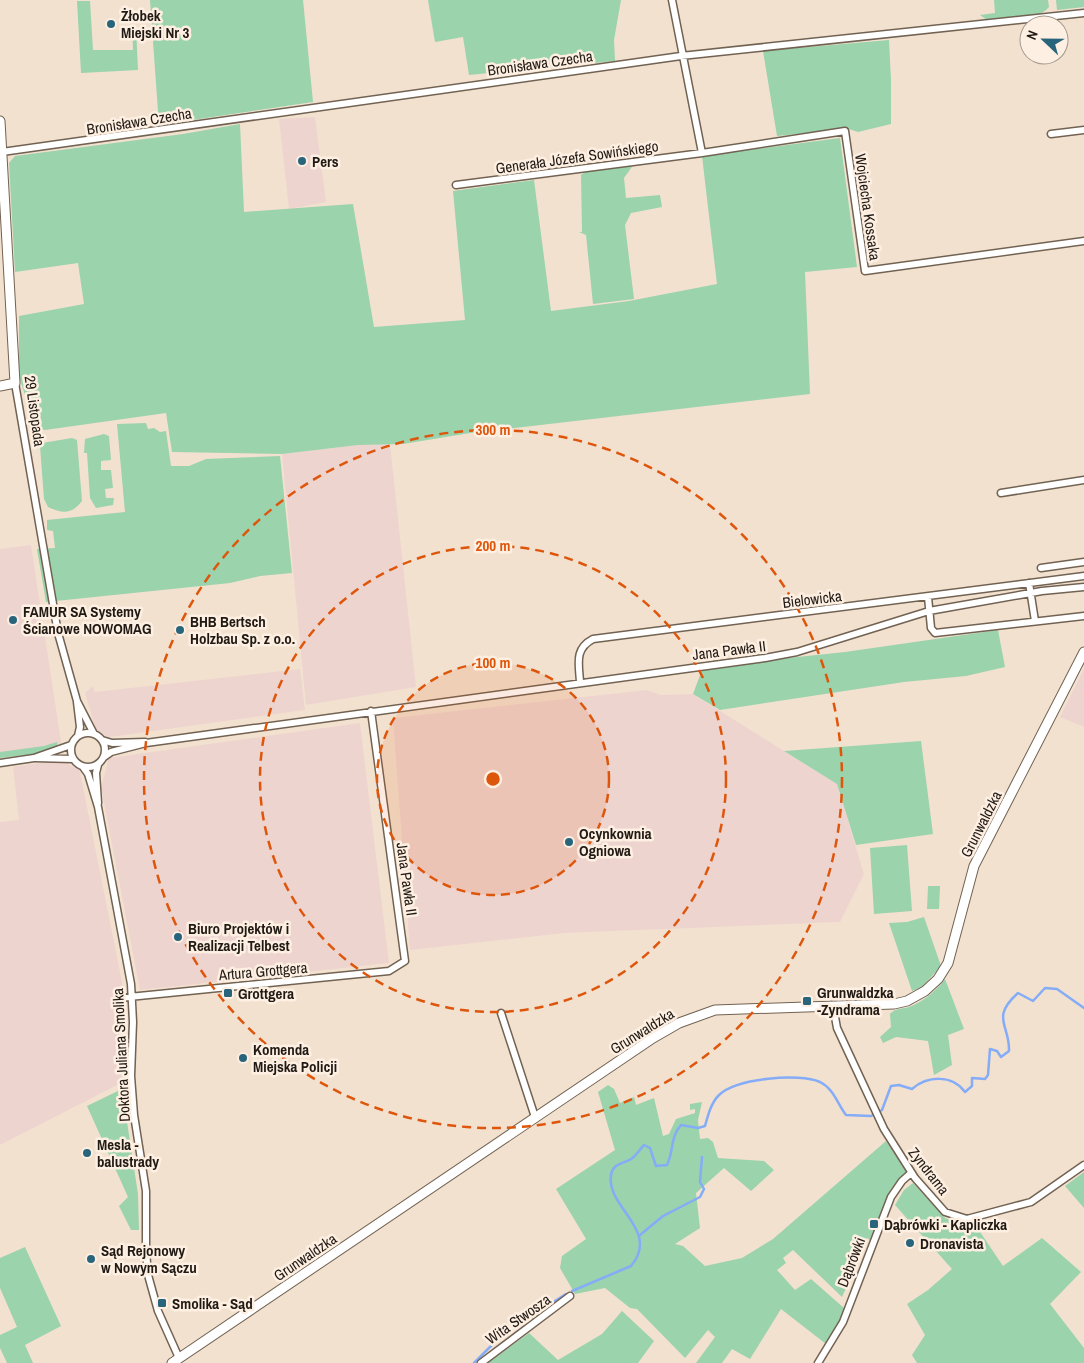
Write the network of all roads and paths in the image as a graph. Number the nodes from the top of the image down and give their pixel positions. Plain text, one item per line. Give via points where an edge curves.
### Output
1 (672, 0) edge
2 (1084, 13) edge
3 (682, 56) junction
4 (0, 121) edge
5 (1084, 130) edge
6 (1051, 134) dead end
7 (2, 152) junction
8 (702, 153) junction
9 (456, 185) dead end
10 (1084, 241) edge
11 (15, 383) junction
12 (0, 386) edge
13 (1084, 480) edge
14 (1001, 493) dead end
15 (1084, 562) edge
16 (1041, 568) dead end
17 (1084, 576) edge
18 (1029, 583) junction
19 (1084, 587) edge
20 (1029, 593) junction
21 (928, 597) junction
22 (929, 611) junction
23 (1084, 616) edge
24 (1034, 622) junction
25 (1084, 652) edge
26 (580, 682) junction
27 (77, 701) junction
28 (372, 711) junction
29 (94, 734) junction
30 (78, 736) junction
31 (102, 740) junction
32 (146, 743) junction
33 (71, 745) junction
34 (104, 757) junction
35 (34, 758) junction
36 (73, 759) junction
37 (0, 763) edge
38 (98, 764) junction
39 (83, 767) junction
40 (98, 807) junction
41 (405, 961) joint
42 (132, 997) junction
43 (119, 998) dead end
44 (833, 1006) junction
45 (501, 1013) dead end
46 (535, 1117) junction
47 (1084, 1166) edge
48 (911, 1173) junction
49 (570, 1296) dead end
50 (175, 1361) edge
51 (481, 1363) edge
52 (818, 1363) edge

1 - 3 street
2 - 3 street, Bronisława Czecha
3 - 7 street, Bronisława Czecha
3 - 8 street
4 - 7 street, 29 Listopada
5 - 6 street
7 - 11 street, 29 Listopada
8 - 9 street, Generała Józefa Sowińskiego
8 - 10 street, Wojciecha Kossaka via 845,131 865,271
11 - 12 street
11 - 27 street, 29 Listopada via 58,633
13 - 14 street
15 - 16 street
17 - 18 street, Bielowicka
18 - 20 street
18 - 21 street, Bielowicka
19 - 20 street, Jana Pawła II
20 - 22 street, Jana Pawła II
20 - 24 street
21 - 22 street
21 - 26 street, Bielowicka via 593,639 579,653
22 - 24 street via 931,628 939,634
22 - 26 street, Jana Pawła II via 784,655
23 - 24 street
25 - 44 street, Grunwaldzka via 974,866 948,963 938,979 907,1001
26 - 28 street, Jana Pawła II
27 - 29 street, 29 Listopada
27 - 30 street, 29 Listopada
28 - 32 street, Jana Pawła II
28 - 41 street, Jana Pawła II
29 - 30 street
29 - 31 street
30 - 33 street
31 - 32 street, Jana Pawła II
31 - 34 street
32 - 34 street, Jana Pawła II via 114,751
33 - 35 street via 65,750
33 - 36 street
34 - 38 street
35 - 36 street
35 - 37 street
36 - 39 street
38 - 39 street
38 - 40 street, Doktora Juliana Smolika
39 - 40 street, Doktora Juliana Smolika
40 - 42 street, Doktora Juliana Smolika
41 - 42 street, Artura Grottgera via 389,972
42 - 43 street, Artura Grottgera
42 - 50 street, Doktora Juliana Smolika via 131,1076 146,1190 146,1262 155,1302
44 - 46 street, Grunwaldzka via 715,1010 696,1016 667,1029
44 - 48 street, Zyndrama via 837,1028 877,1116
45 - 46 street
46 - 50 street, Grunwaldzka
47 - 48 street, Zyndrama via 1031,1202 967,1219 945,1212
48 - 52 street, Dąbrówki via 891,1197 843,1322
49 - 51 street, Wita Stwosza

